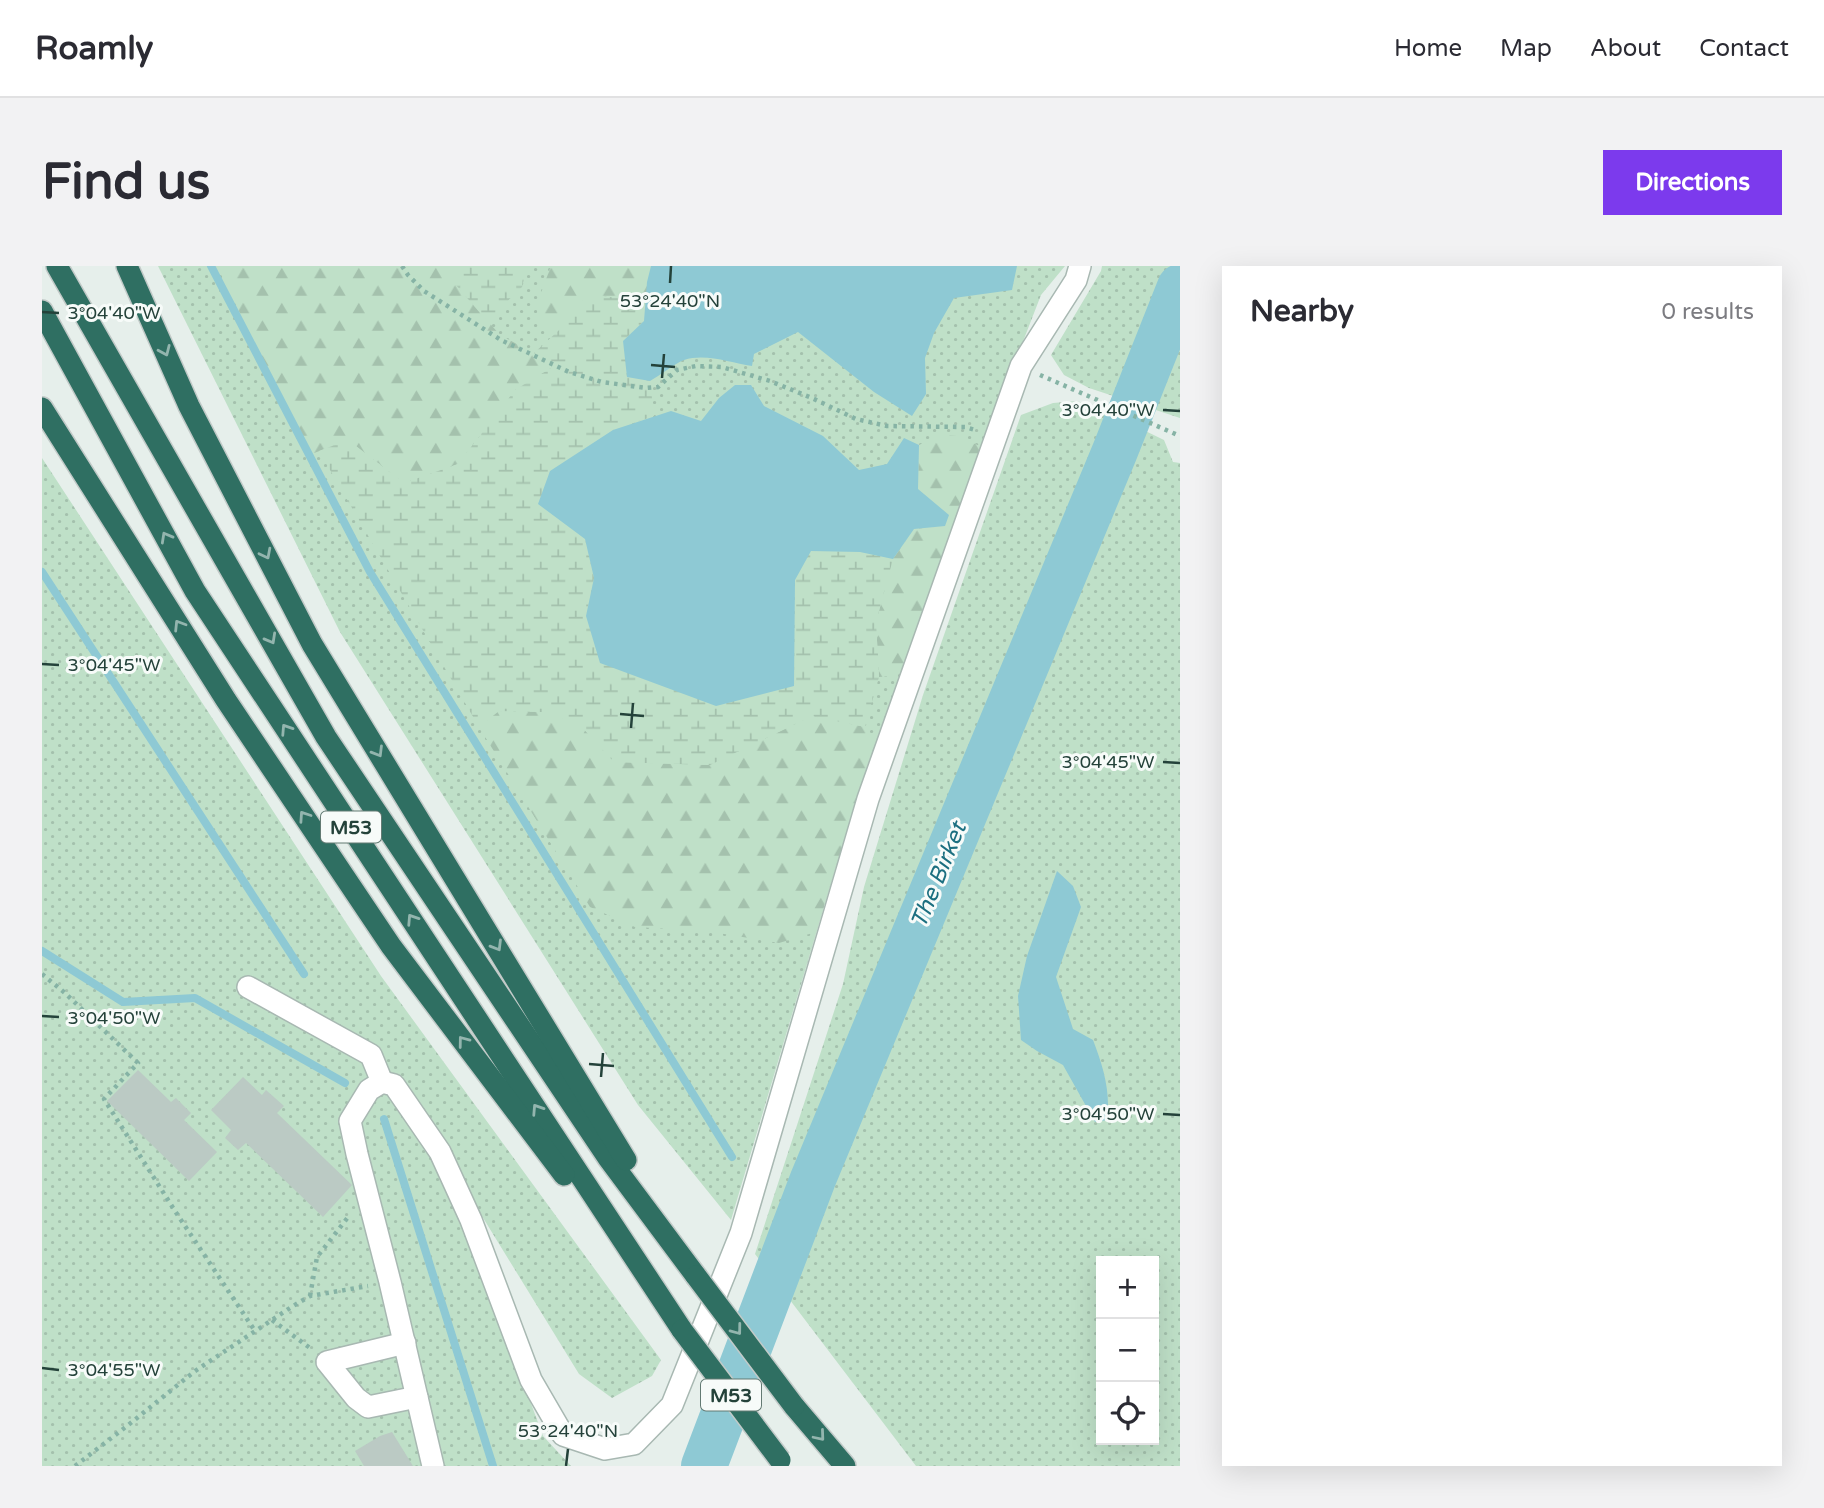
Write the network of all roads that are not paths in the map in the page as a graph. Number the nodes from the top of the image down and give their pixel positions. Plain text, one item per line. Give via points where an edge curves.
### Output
1 (57, 266) edge
2 (127, 266) edge
3 (1080, 266) edge
4 (42, 311) edge
5 (42, 408) edge
6 (248, 987) dead end
7 (382, 1082) junction
8 (696, 1276) junction
9 (682, 1330) junction
10 (405, 1343) junction
11 (417, 1397) junction
12 (782, 1463) edge
13 (433, 1466) edge
14 (845, 1466) edge

1 -> 8 highway, M53 via 326,737 608,1158
2 -> 8 highway via 190,406 312,644
3 - 7 lane via 1076,280 1021,366 996,436 869,799 741,1233 672,1405 634,1444 605,1449 563,1435 531,1380 471,1220 440,1152 394,1085
9 -> 4 highway, M53 via 195,591
9 -> 5 highway via 391,946 226,700
6 - 7 lane via 371,1055
7 - 10 lane via 369,1090 350,1121
8 -> 14 highway, M53, bridge
9 - 12 highway, M53, bridge
10 - 11 lane
10 - 11 lane via 327,1362 368,1407
11 - 13 lane

